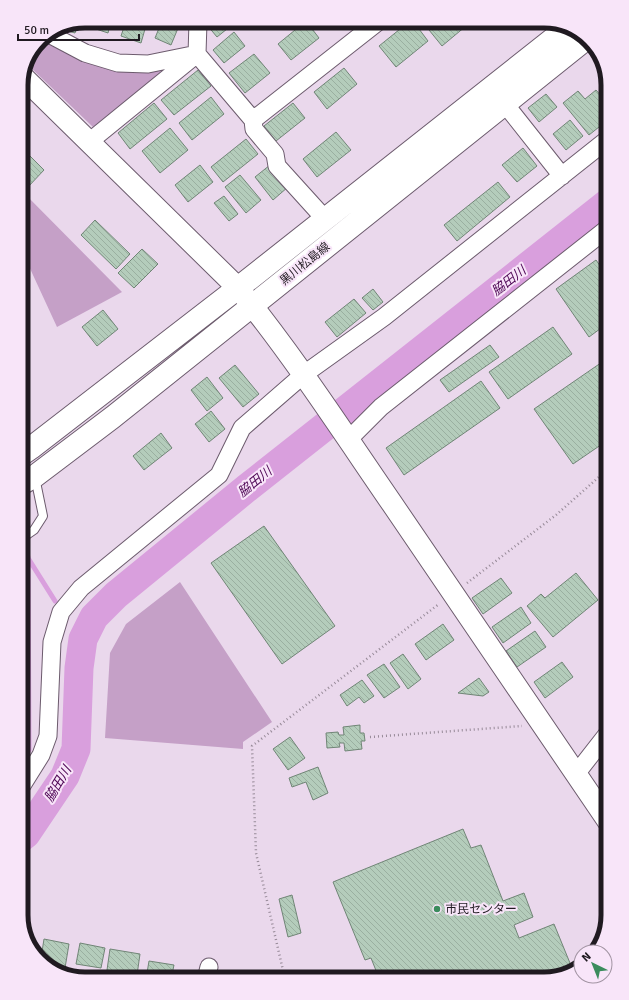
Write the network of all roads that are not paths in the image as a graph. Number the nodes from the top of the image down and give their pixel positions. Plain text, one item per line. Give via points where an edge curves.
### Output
1 (198, 28) edge
2 (370, 28) edge
3 (563, 31) edge
4 (55, 37) edge
5 (582, 43) edge
6 (197, 54) junction
7 (28, 82) edge
8 (505, 104) junction
9 (253, 120) junction
10 (89, 142) junction
11 (601, 145) edge
12 (562, 176) junction
13 (325, 219) junction
14 (601, 234) edge
15 (238, 288) junction
16 (253, 306) junction
17 (303, 374) junction
18 (348, 440) junction
19 (28, 450) edge
20 (28, 480) edge
21 (28, 534) edge
22 (601, 743) edge
23 (576, 774) junction
24 (28, 776) edge
25 (601, 811) edge

1 - 6 street
2 - 9 street
3 - 13 main road, 黒川松島線
4 - 6 street via 85,53 118,64 148,64
5 - 8 main road, 黒川松島線
6 - 9 street
6 - 10 street
7 - 10 street
8 - 12 street
8 - 16 main road, 黒川松島線
9 - 13 street via 254,129 275,154 277,166
10 - 15 street
11 - 12 street
12 - 17 street via 384,317
13 - 15 main road, 黒川松島線
14 - 18 street via 382,407
15 - 16 street
15 - 19 main road, 黒川松島線
16 - 17 street
16 - 20 main road, 黒川松島線 via 113,417
17 - 18 street
17 - 24 street via 242,428 219,475 80,588 61,612 52,642 48,736 41,755
18 - 23 street
20 - 21 lane via 43,516
22 - 23 street
23 - 25 street

